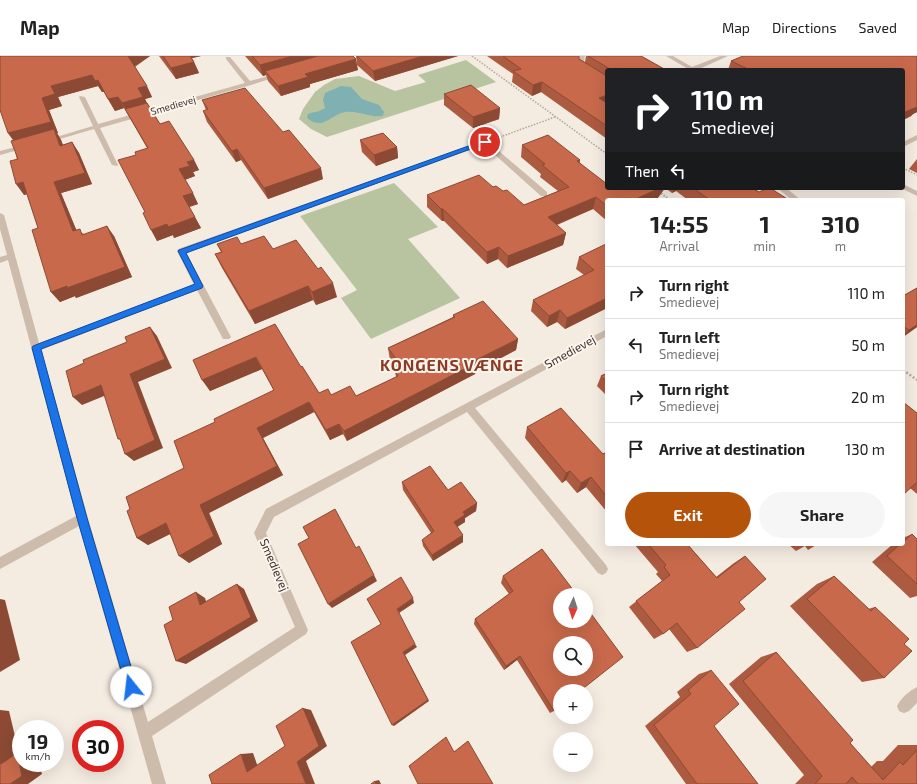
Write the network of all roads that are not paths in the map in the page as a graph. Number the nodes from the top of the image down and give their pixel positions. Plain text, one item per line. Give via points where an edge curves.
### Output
1 (582, 56) edge
2 (669, 56) edge
3 (725, 56) edge
4 (228, 58) dead end
5 (690, 68) edge
6 (698, 68) edge
7 (287, 73) edge
8 (605, 83) edge
9 (249, 84) junction
10 (82, 97) dead end
11 (96, 126) junction
12 (917, 137) edge
13 (905, 144) edge
14 (0, 154) edge
15 (115, 165) dead end
16 (905, 187) edge
17 (784, 190) edge
18 (544, 194) dead end
19 (917, 194) edge
20 (794, 198) edge
21 (0, 214) edge
22 (12, 256) junction
23 (0, 260) edge
24 (199, 286) junction
25 (605, 333) edge
26 (226, 338) dead end
27 (36, 348) junction
28 (469, 407) junction
29 (82, 518) junction
30 (0, 564) edge
31 (602, 569) dead end
32 (917, 694) edge
33 (904, 706) dead end
34 (144, 733) junction
35 (159, 784) edge

1 - 8 street via 580,67
2 - 5 street
3 - 6 street
4 - 9 street
7 - 9 street, Smedievej
9 - 11 street, Smedievej
10 - 11 street
11 - 14 street, Smedievej
11 - 15 street
12 - 13 street
16 - 19 street
17 - 20 street
18 - 24 street via 485,142 182,251
21 - 22 street
22 - 23 street
22 - 27 street
24 - 26 street
24 - 27 street
25 - 28 street, Smedievej
27 - 29 street
28 - 31 street
28 - 34 street, Smedievej via 270,513 260,533 302,630
29 - 30 street
29 - 34 street
32 - 33 street
34 - 35 street

